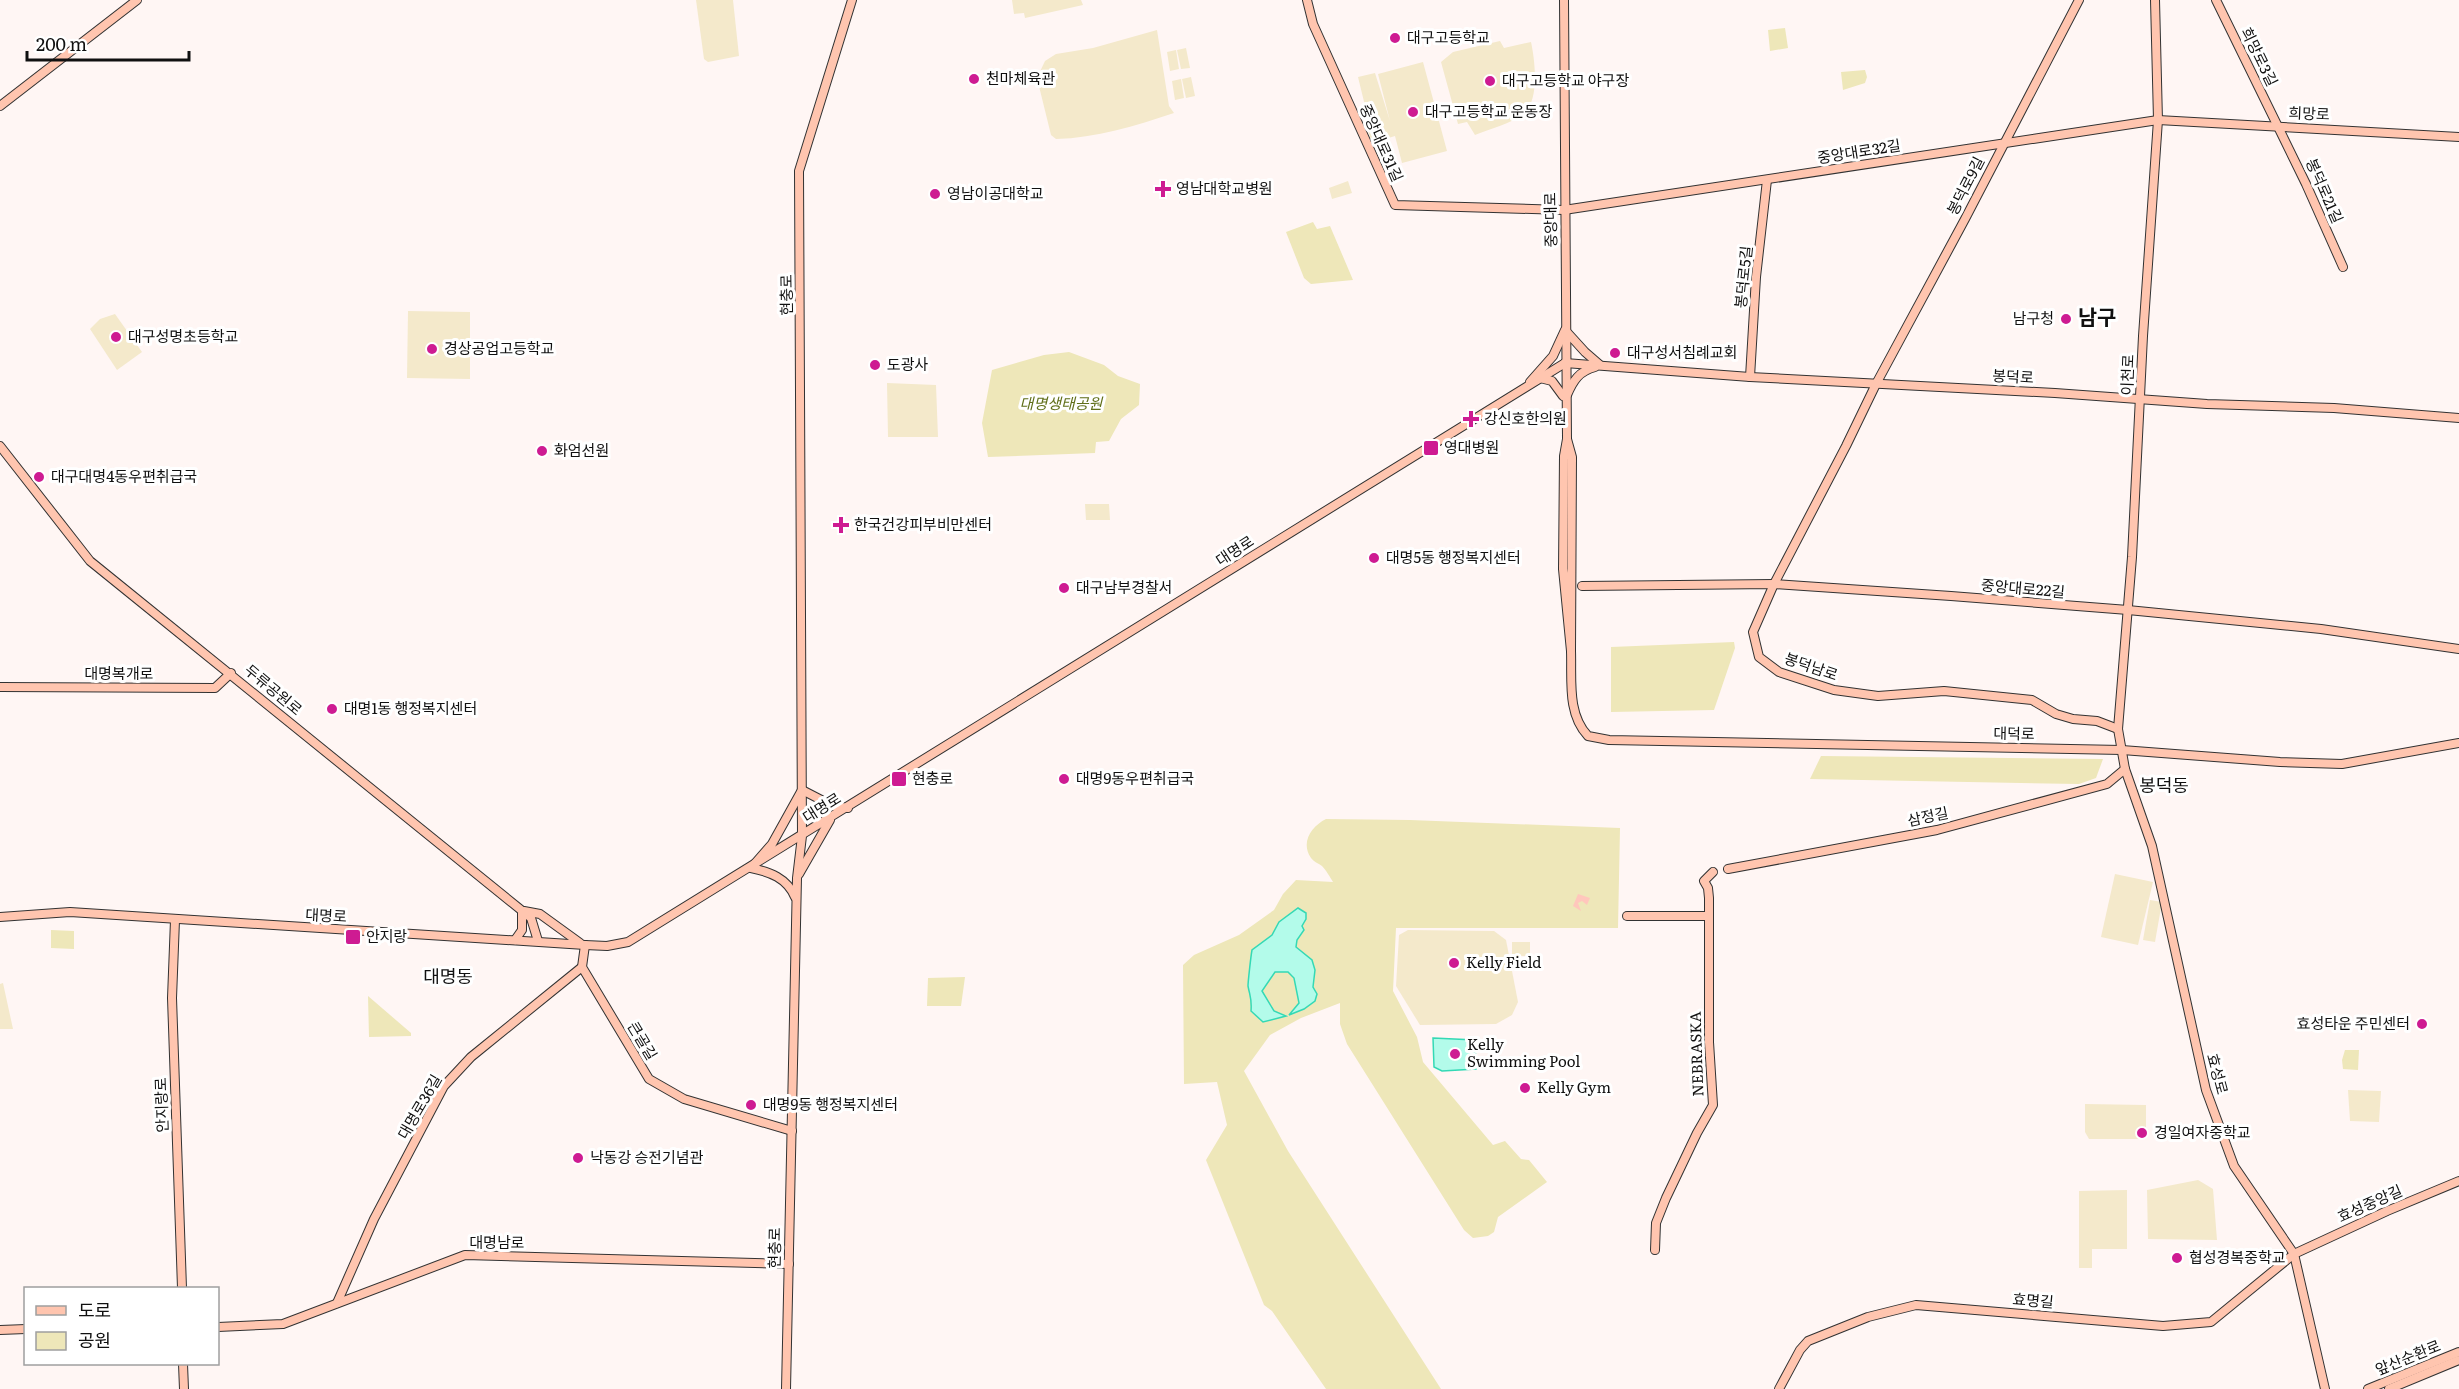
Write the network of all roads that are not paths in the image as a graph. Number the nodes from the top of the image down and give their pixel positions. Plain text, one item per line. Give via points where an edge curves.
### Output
1 (137, 0) edge
2 (852, 0) edge
3 (1307, 0) edge
4 (1564, 0) edge
5 (2079, 0) edge
6 (2155, 0) edge
7 (2216, 0) edge
8 (0, 106) edge
9 (2158, 120) junction
10 (2279, 127) junction
11 (2459, 137) edge
12 (2004, 142) junction
13 (1767, 180) junction
14 (1564, 210) junction
15 (2343, 267) dead end
16 (1565, 330) junction
17 (1565, 363) junction
18 (1601, 365) junction
19 (1749, 376) junction
20 (1540, 378) junction
21 (1876, 384) junction
22 (1527, 386) junction
23 (2141, 399) junction
24 (1565, 400) junction
25 (2459, 418) edge
26 (0, 446) edge
27 (1774, 584) junction
28 (1582, 586) dead end
29 (2128, 610) junction
30 (2459, 649) edge
31 (231, 673) junction
32 (0, 687) edge
33 (1576, 719) joint
34 (2116, 729) junction
35 (2459, 743) edge
36 (2122, 750) junction
37 (2125, 769) junction
38 (802, 790) junction
39 (848, 808) junction
40 (831, 818) junction
41 (802, 836) junction
42 (751, 868) junction
43 (1728, 869) dead end
44 (1713, 872) dead end
45 (797, 878) junction
46 (797, 900) junction
47 (522, 911) junction
48 (1627, 916) dead end
49 (1709, 916) junction
50 (0, 917) edge
51 (175, 920) junction
52 (515, 940) junction
53 (538, 941) junction
54 (583, 945) junction
55 (582, 967) junction
56 (792, 1131) junction
57 (2459, 1181) edge
58 (1655, 1250) dead end
59 (2294, 1254) junction
60 (789, 1263) junction
61 (182, 1287) edge
62 (337, 1303) junction
63 (219, 1327) edge
64 (24, 1329) edge
65 (0, 1330) edge
66 (2459, 1352) edge
67 (2459, 1360) edge
68 (183, 1365) edge
69 (184, 1389) edge
70 (786, 1389) edge
71 (1779, 1389) edge
72 (2325, 1389) edge
73 (2368, 1389) edge
74 (2389, 1389) edge

1 - 8 main road
2 - 38 main road, 현충로 via 799,171
3 - 14 main road, 중앙대로31길 via 1313,24 1394,205
4 - 14 main road, 중앙대로
5 - 12 main road, 봉덕로9길
6 - 9 main road, 이천로
7 - 10 main road, 희망로3길
9 - 10 main road, 희망로
9 - 12 main road, 중앙대로32길
9 - 23 main road, 이천로
10 - 11 main road, 희망로
10 - 15 main road, 봉덕로21길
12 - 13 main road, 중앙대로32길
12 - 21 main road, 봉덕로9길
13 - 14 main road, 중앙대로32길
13 - 19 main road, 봉덕로5길
14 - 16 main road, 중앙대로
16 - 17 main road, 중앙대로
16 - 18 main road
16 - 22 main road via 1553,356
17 - 18 main road, 봉덕로
17 - 20 main road, 대명로
17 - 24 main road, 중앙대로
18 - 19 main road, 봉덕로
18 - 24 main road via 1575,378
19 - 21 main road, 봉덕로
20 - 22 main road, 대명로
20 - 24 main road via 1552,381
21 - 23 main road, 봉덕로
21 - 27 main road, 봉덕남로
22 - 39 main road, 대명로
23 - 25 main road, 봉덕로
23 - 29 main road, 이천로
24 - 33 main road, 중앙대로 via 1563,568
26 - 31 main road, 두류공원로 via 90,561
27 - 28 main road, 중앙대로22길
27 - 29 main road, 중앙대로22길
27 - 34 main road, 봉덕남로 via 1753,632 1759,657 1779,672 1834,690 1878,696 1944,690 2032,700 2056,714 2097,721
29 - 30 main road, 중앙대로22길 via 2321,629
29 - 34 main road, 이천로
31 - 32 main road, 대명복개로 via 215,688
31 - 47 main road, 두류공원로
33 - 36 main road, 대덕로 via 1588,736 1609,740
34 - 36 main road, 효성로 via 2114,735
35 - 36 main road, 대덕로 via 2342,764
36 - 37 main road, 효성로
37 - 43 main road, 삼정길 via 2113,781 2100,786 1937,830
37 - 59 main road, 효성로 via 2152,846 2206,1090 2234,1166
38 - 39 main road via 833,806
38 - 41 main road, 현충로
38 - 42 main road via 772,844
39 - 40 main road, 대명로
40 - 41 main road, 대명로
40 - 45 main road
41 - 42 main road, 대명로
41 - 45 main road, 현충로
42 - 46 main road via 770,872 790,886
42 - 54 main road, 대명로 via 628,942
44 - 49 main road, NEBRASKA via 1704,881
45 - 46 main road, 현충로
46 - 56 main road, 현충로
47 - 52 main road via 522,930
47 - 53 main road, 두류공원로 via 531,918
47 - 54 main road via 540,914
48 - 49 main road
49 - 58 main road, NEBRASKA via 1713,1105 1659,1214
50 - 51 main road, 대명로 via 70,912
51 - 52 main road, 대명로
51 - 61 main road, 안지랑로 via 172,998
52 - 53 main road, 대명로
53 - 54 main road, 대명로
54 - 55 main road
55 - 56 main road, 큰골길 via 649,1079 684,1099
55 - 62 main road, 대명로36길 via 471,1057 444,1086 374,1219
56 - 60 main road, 현충로
57 - 59 main road, 효성중앙길
59 - 71 main road, 효명길 via 2211,1322 2163,1326 1916,1305 1868,1317 1808,1341
59 - 72 main road, 효성로
60 - 62 main road, 대명남로 via 465,1256
60 - 70 main road, 현충로
62 - 63 main road, 대명남로 via 283,1324
64 - 65 main road
66 - 73 main road, 앞산순환로
67 - 74 main road, 앞산순환로
68 - 69 main road

